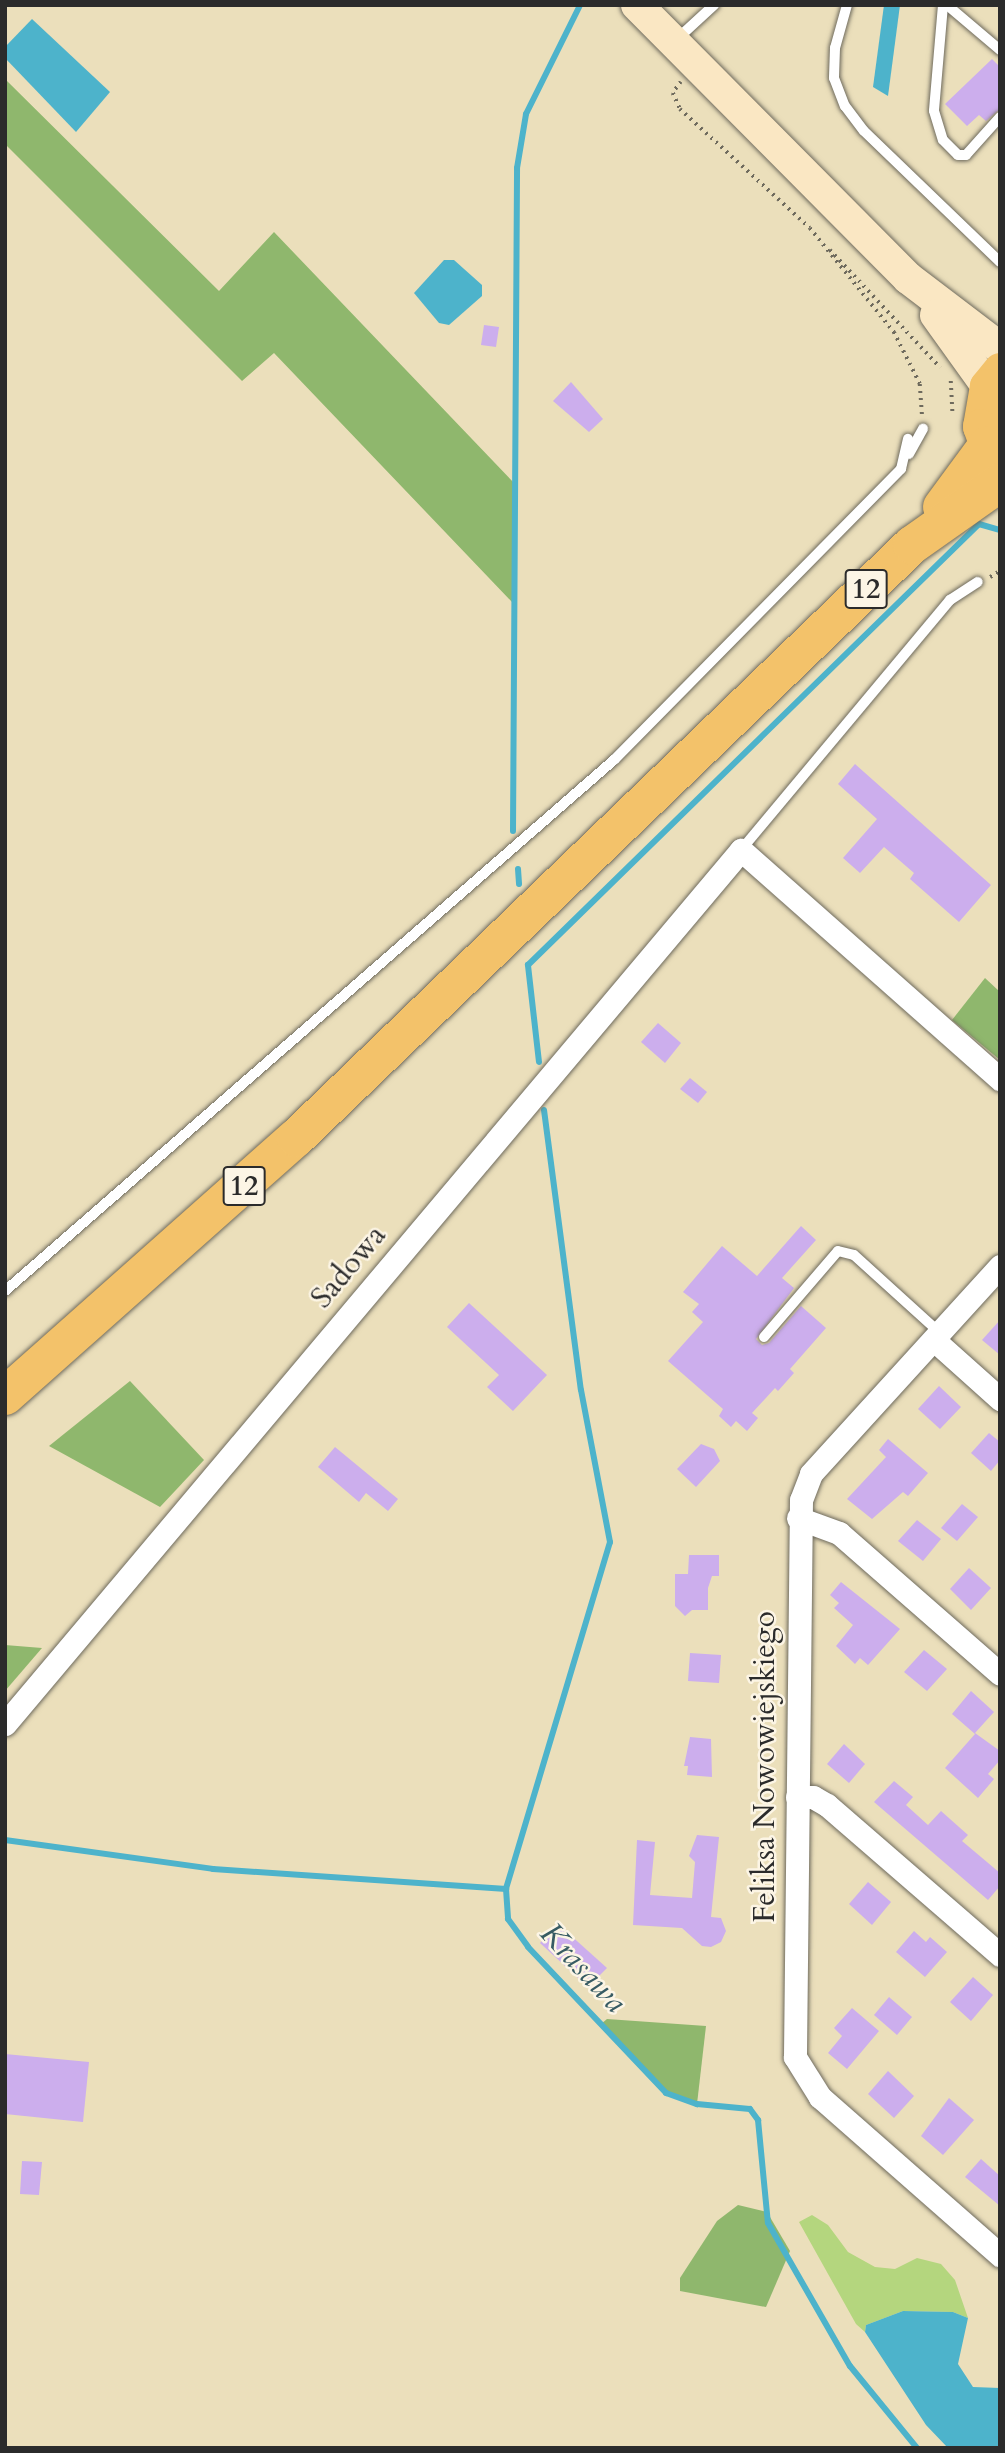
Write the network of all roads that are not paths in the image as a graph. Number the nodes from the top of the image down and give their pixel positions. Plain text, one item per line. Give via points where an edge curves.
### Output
1 (637, 5) edge
2 (714, 5) edge
3 (847, 5) edge
4 (945, 5) edge
5 (1000, 50) edge
6 (684, 53) junction
7 (1000, 117) edge
8 (1000, 262) edge
9 (908, 278) junction
10 (1000, 348) edge
11 (994, 378) edge
12 (923, 429) road end
13 (908, 439) dead end
14 (993, 455) edge
15 (901, 469) junction
16 (1000, 483) edge
17 (912, 545) junction
18 (978, 582) dead end
19 (741, 850) junction
20 (1000, 1079) edge
21 (1000, 1266) edge
22 (5, 1291) edge
23 (937, 1336) junction
24 (764, 1337) dead end
25 (5, 1396) edge
26 (1000, 1399) edge
27 (798, 1518) junction
28 (1000, 1674) edge
29 (5, 1724) edge
30 (797, 1797) junction
31 (1000, 1955) edge
32 (1000, 2255) edge

1 - 6 main road
2 - 6 lane
3 - 8 lane via 835,48 834,78 845,106 864,131
4 - 5 lane
4 - 7 lane via 934,111 943,140 958,155 966,155
6 - 9 main road
9 - 10 main road
9 - 11 main road
11 - 14 main road, 12 via 981,416
12 - 15 lane
13 - 15 lane
14 - 17 highway, 12
15 - 22 lane via 614,760
16 - 17 highway, 12
17 - 25 highway, 12 via 296,1138
18 - 19 lane via 950,600
19 - 20 street
19 - 29 street, Sadowa
21 - 23 street, Feliksa Nowowiejskiego
23 - 24 lane via 854,1255 838,1251
23 - 26 street
23 - 27 street, Feliksa Nowowiejskiego via 811,1474
27 - 28 street via 839,1533
27 - 30 street, Feliksa Nowowiejskiego
30 - 31 street via 813,1797 827,1805
30 - 32 street, Feliksa Nowowiejskiego via 795,2057 820,2097

